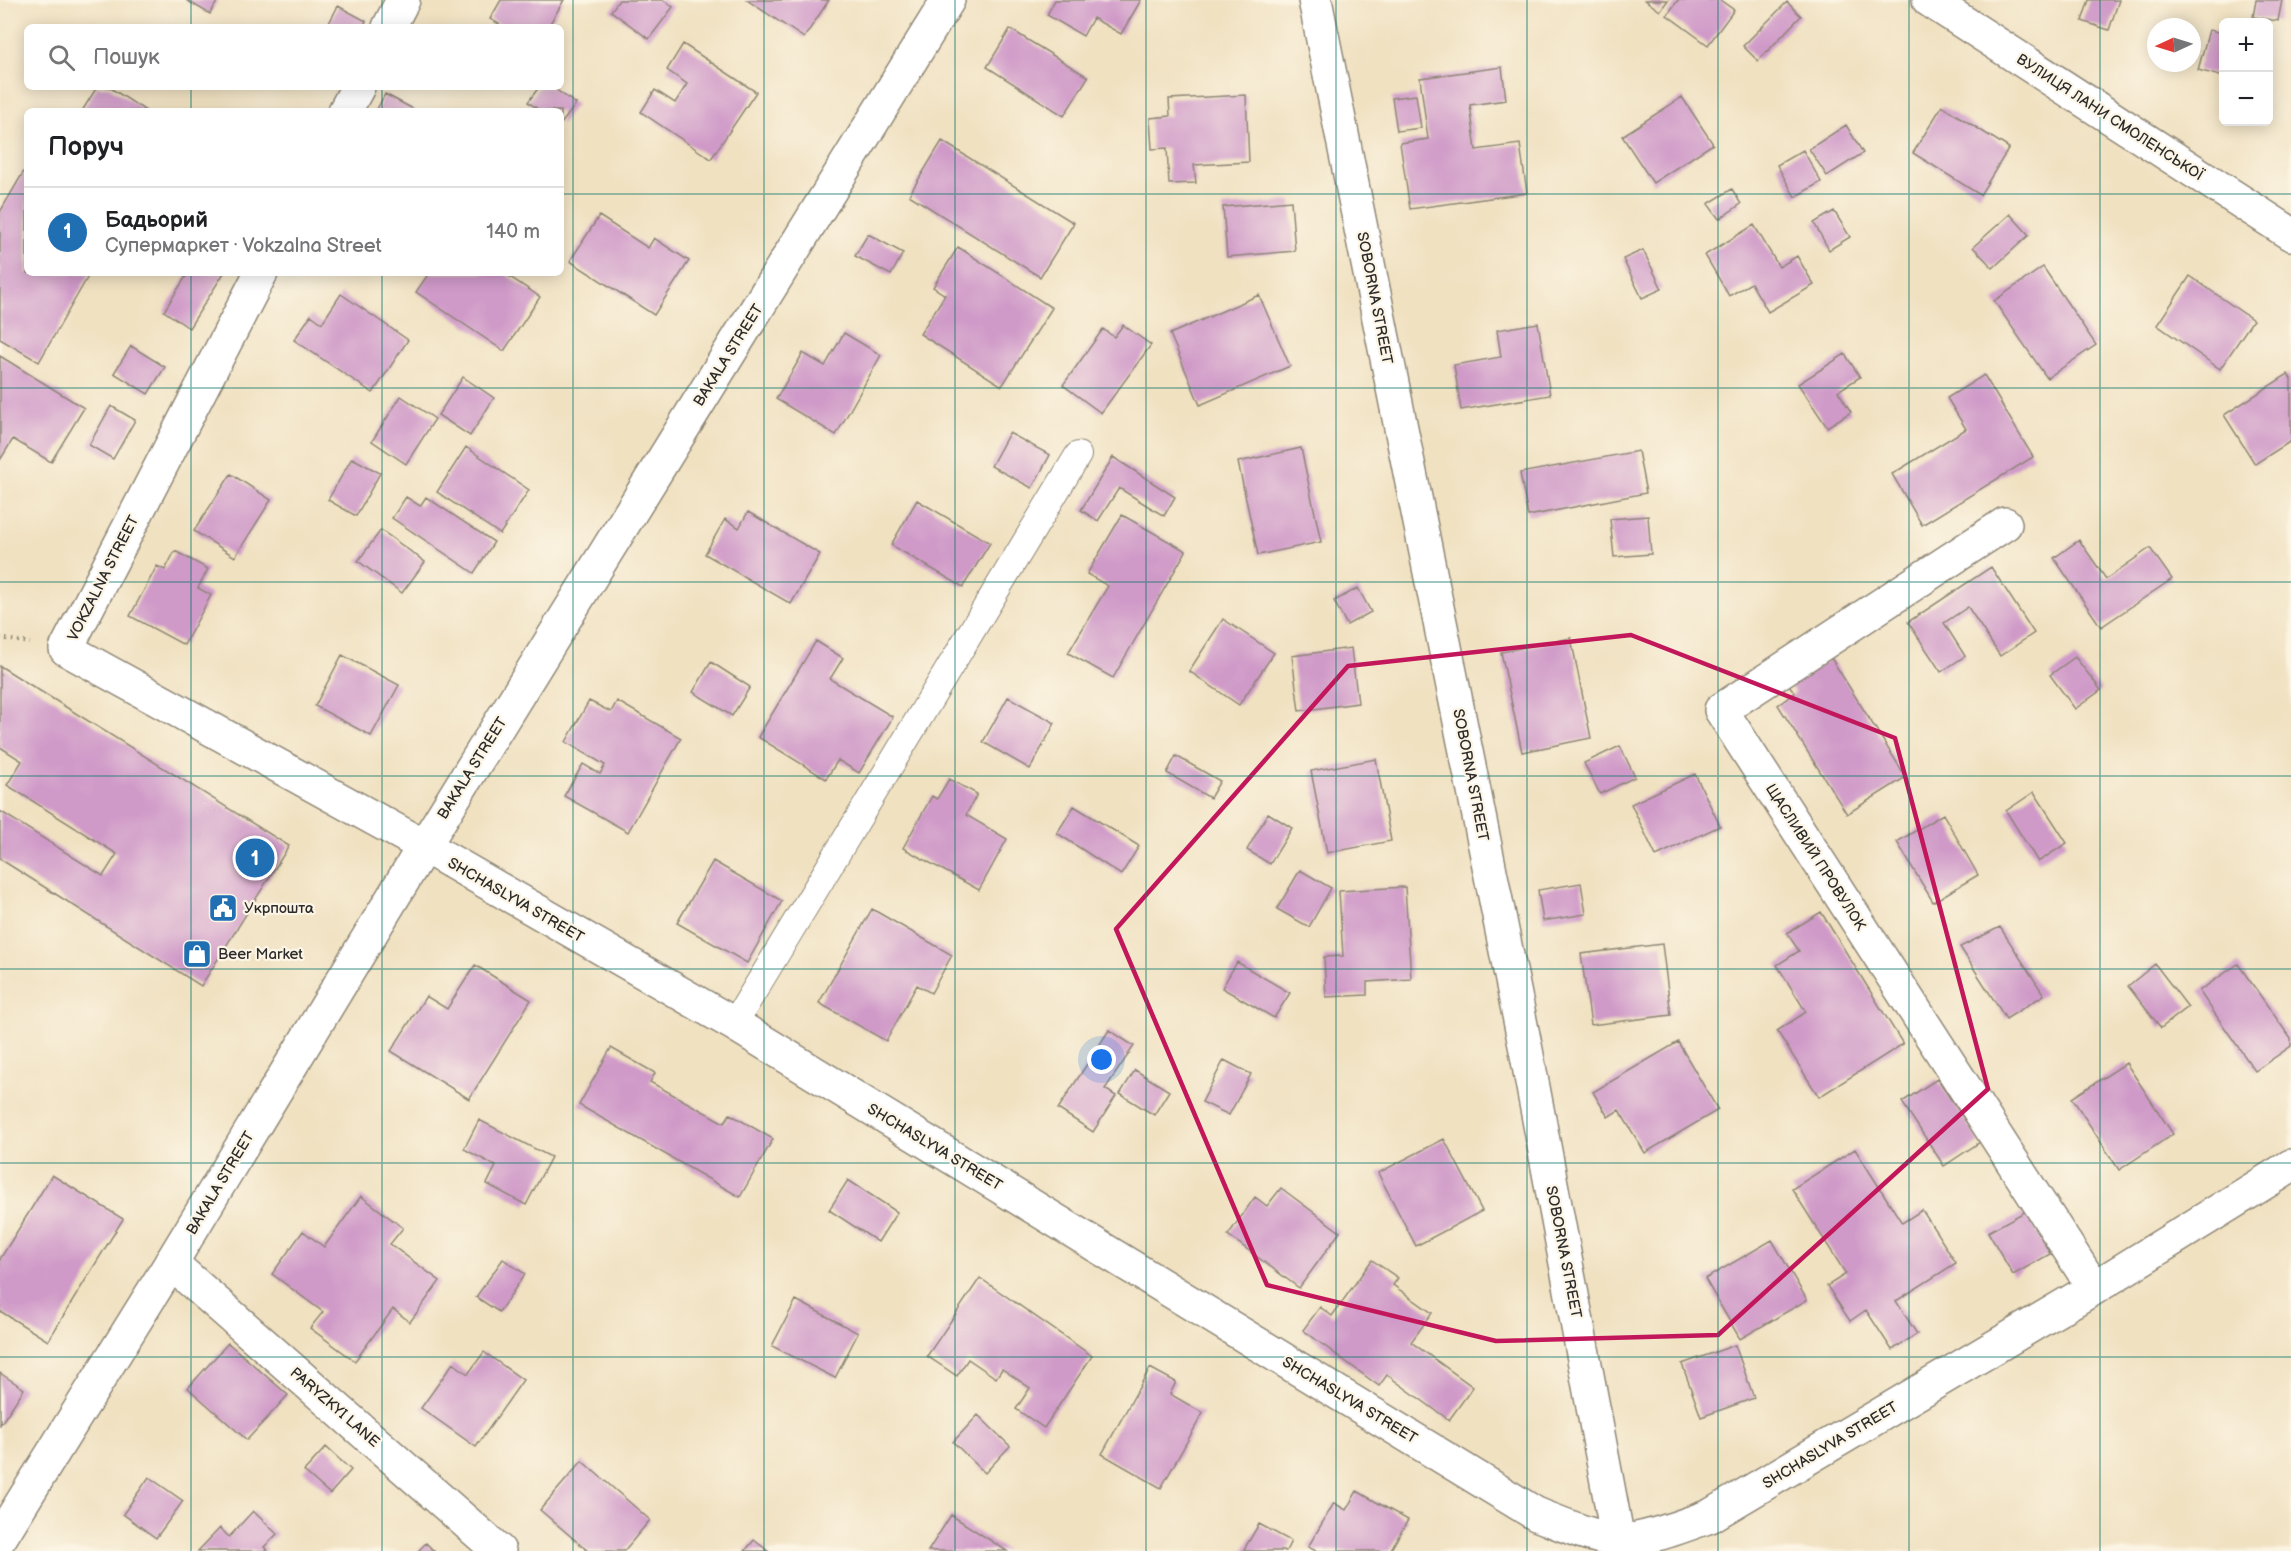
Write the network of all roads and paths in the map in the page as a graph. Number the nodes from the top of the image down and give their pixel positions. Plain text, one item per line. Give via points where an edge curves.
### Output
1 (403, 0) edge
2 (948, 0) edge
3 (1315, 0) edge
4 (1929, 0) edge
5 (391, 24) edge
6 (356, 90) edge
7 (347, 108) edge
8 (2291, 234) edge
9 (259, 276) edge
10 (1078, 455) dead end
11 (2005, 524) dead end
12 (424, 846) junction
13 (734, 1024) junction
14 (2291, 1166) edge
15 (171, 1263) junction
16 (2094, 1288) junction
17 (0, 1538) edge
18 (1619, 1546) edge
19 (499, 1551) edge

1 - 5 street
2 - 12 street, BAKALA STREET
3 - 18 street, SOBORNA STREET via 1526,1050
4 - 8 street, ВУЛИЦЯ ЛАНИ СМОЛЕНСЬКОЇ
6 - 7 street
9 - 12 street, VOKZALNA STREET via 66,649
10 - 13 lane
11 - 16 street, ЩАСЛИВИЙ ПРОВУЛОК via 1721,710
12 - 13 street, SHCHASLYVA STREET
12 - 15 street, BAKALA STREET
13 - 18 street, SHCHASLYVA STREET via 1536,1514
14 - 16 street, SHCHASLYVA STREET
15 - 17 street, BAKALA STREET
15 - 19 street, PARYZKYI LANE
16 - 18 street, SHCHASLYVA STREET via 1710,1516

